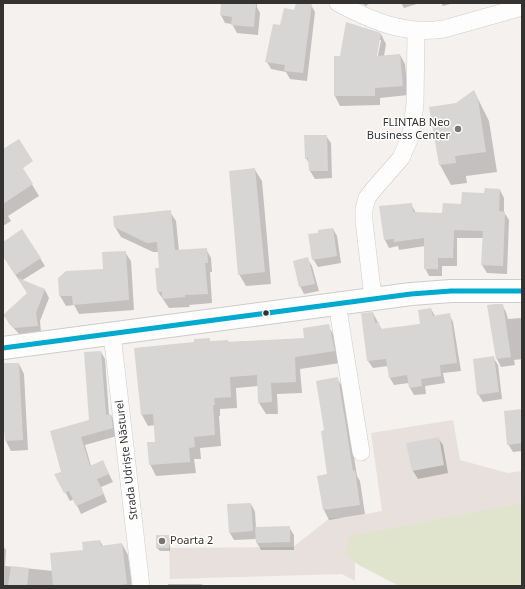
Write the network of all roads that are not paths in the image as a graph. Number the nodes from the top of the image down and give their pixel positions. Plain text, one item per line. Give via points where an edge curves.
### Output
1 (338, 3) edge
2 (522, 7) edge
3 (416, 31) junction
4 (522, 291) edge
5 (373, 298) junction
6 (337, 304) junction
7 (112, 334) junction
8 (3, 348) edge
9 (361, 452) dead end
10 (141, 586) edge

1 - 3 street via 391,27
2 - 3 street via 444,29
3 - 5 street via 415,104 411,136 401,158 367,198 364,209
4 - 5 main road via 451,291
5 - 6 main road
6 - 7 main road
6 - 9 street
7 - 8 main road
7 - 10 street, Strada Udriște Năsturel

